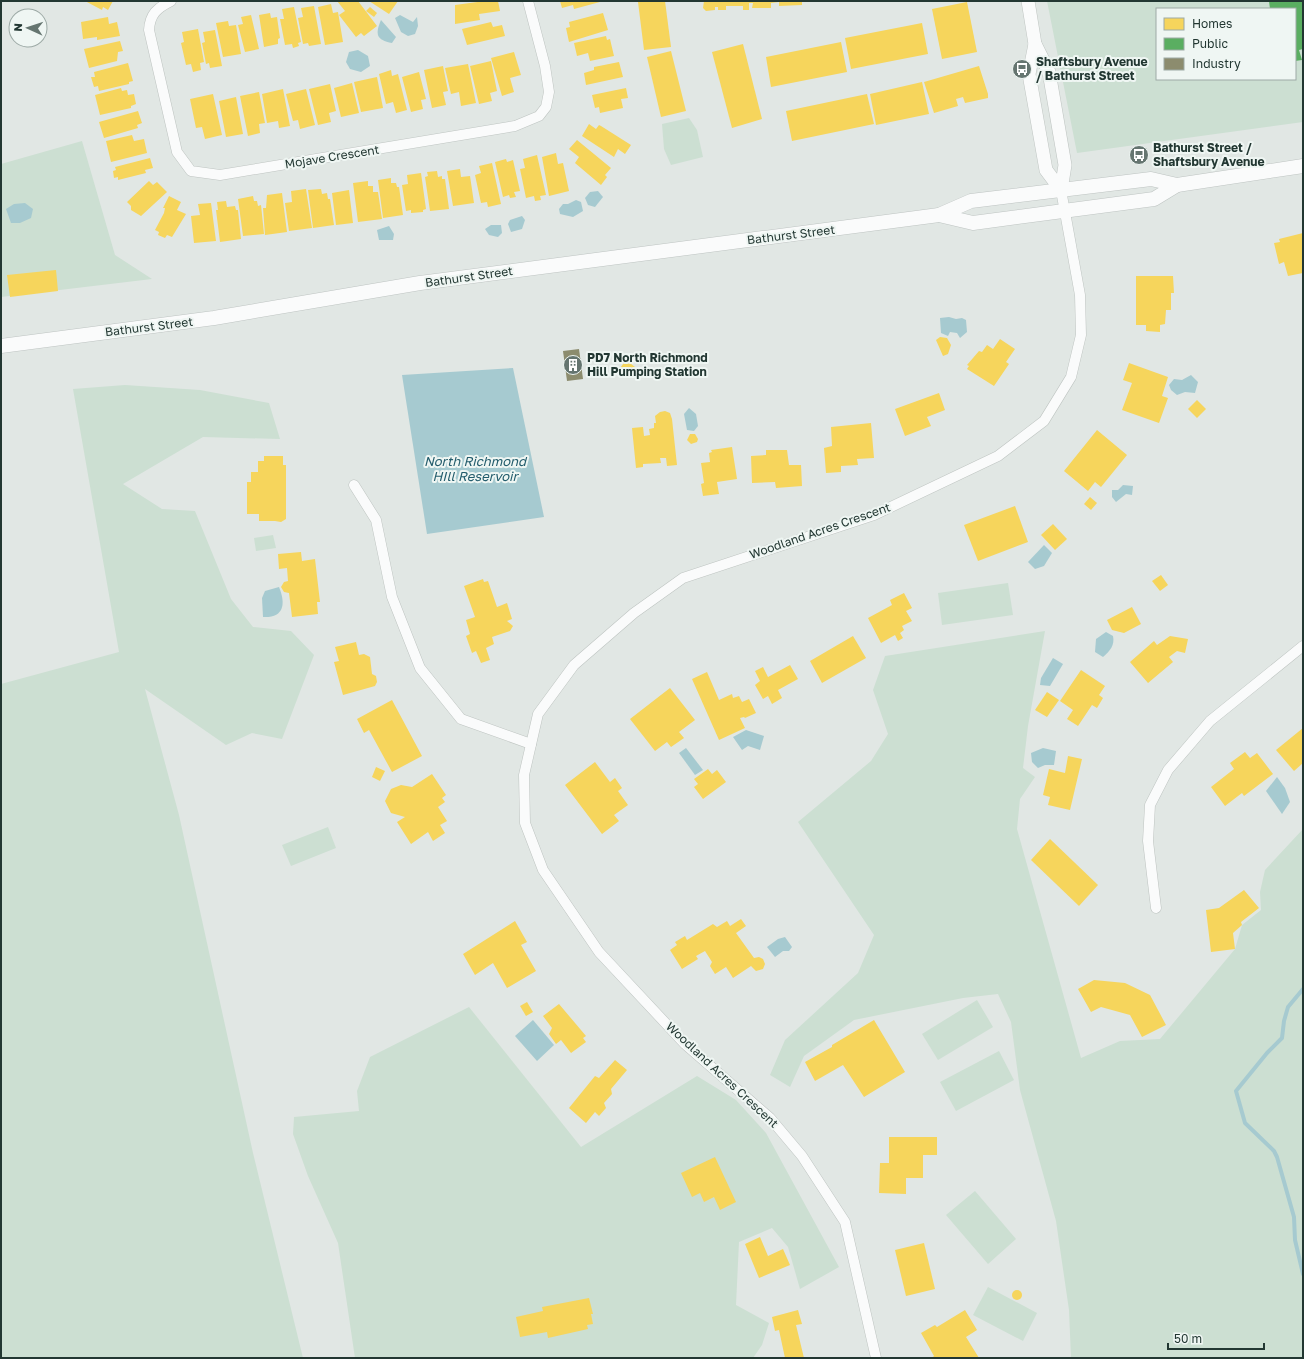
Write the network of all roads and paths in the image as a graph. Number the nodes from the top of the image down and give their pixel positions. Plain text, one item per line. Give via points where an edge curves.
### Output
1 (171, 1) edge
2 (528, 1) edge
3 (1028, 1) edge
4 (1034, 44) junction
5 (1303, 166) edge
6 (1177, 185) junction
7 (1061, 190) junction
8 (1064, 210) junction
9 (939, 215) junction
10 (1, 346) edge
11 (354, 486) dead end
12 (1303, 646) edge
13 (531, 744) junction
14 (1156, 908) dead end
15 (876, 1358) edge

1 - 2 street, Mojave Crescent via 156,10 150,19 149,30 177,152 191,171 220,175 515,126 539,116 546,107 549,92
3 - 4 street
4 - 7 street via 1049,72 1065,165
4 - 7 street via 1029,74 1046,170
5 - 6 main road, Bathurst Street
6 - 7 main road, Bathurst Street via 1151,179
6 - 8 main road, Bathurst Street via 1154,199
7 - 8 street, Woodland Acres Crescent
7 - 9 main road, Bathurst Street via 971,201
8 - 9 main road, Bathurst Street via 973,223
8 - 13 street, Woodland Acres Crescent via 1080,295 1081,335 1071,377 1044,421 998,456 874,515 683,578 634,613 574,666 538,714
9 - 10 main road, Bathurst Street via 428,282 214,318
11 - 13 street via 376,520 392,597 420,668 461,720
12 - 14 street via 1210,722 1168,770 1150,805 1148,841
13 - 15 street, Woodland Acres Crescent via 524,775 524,823 543,870 599,952 685,1044 770,1118 802,1156 844,1222

